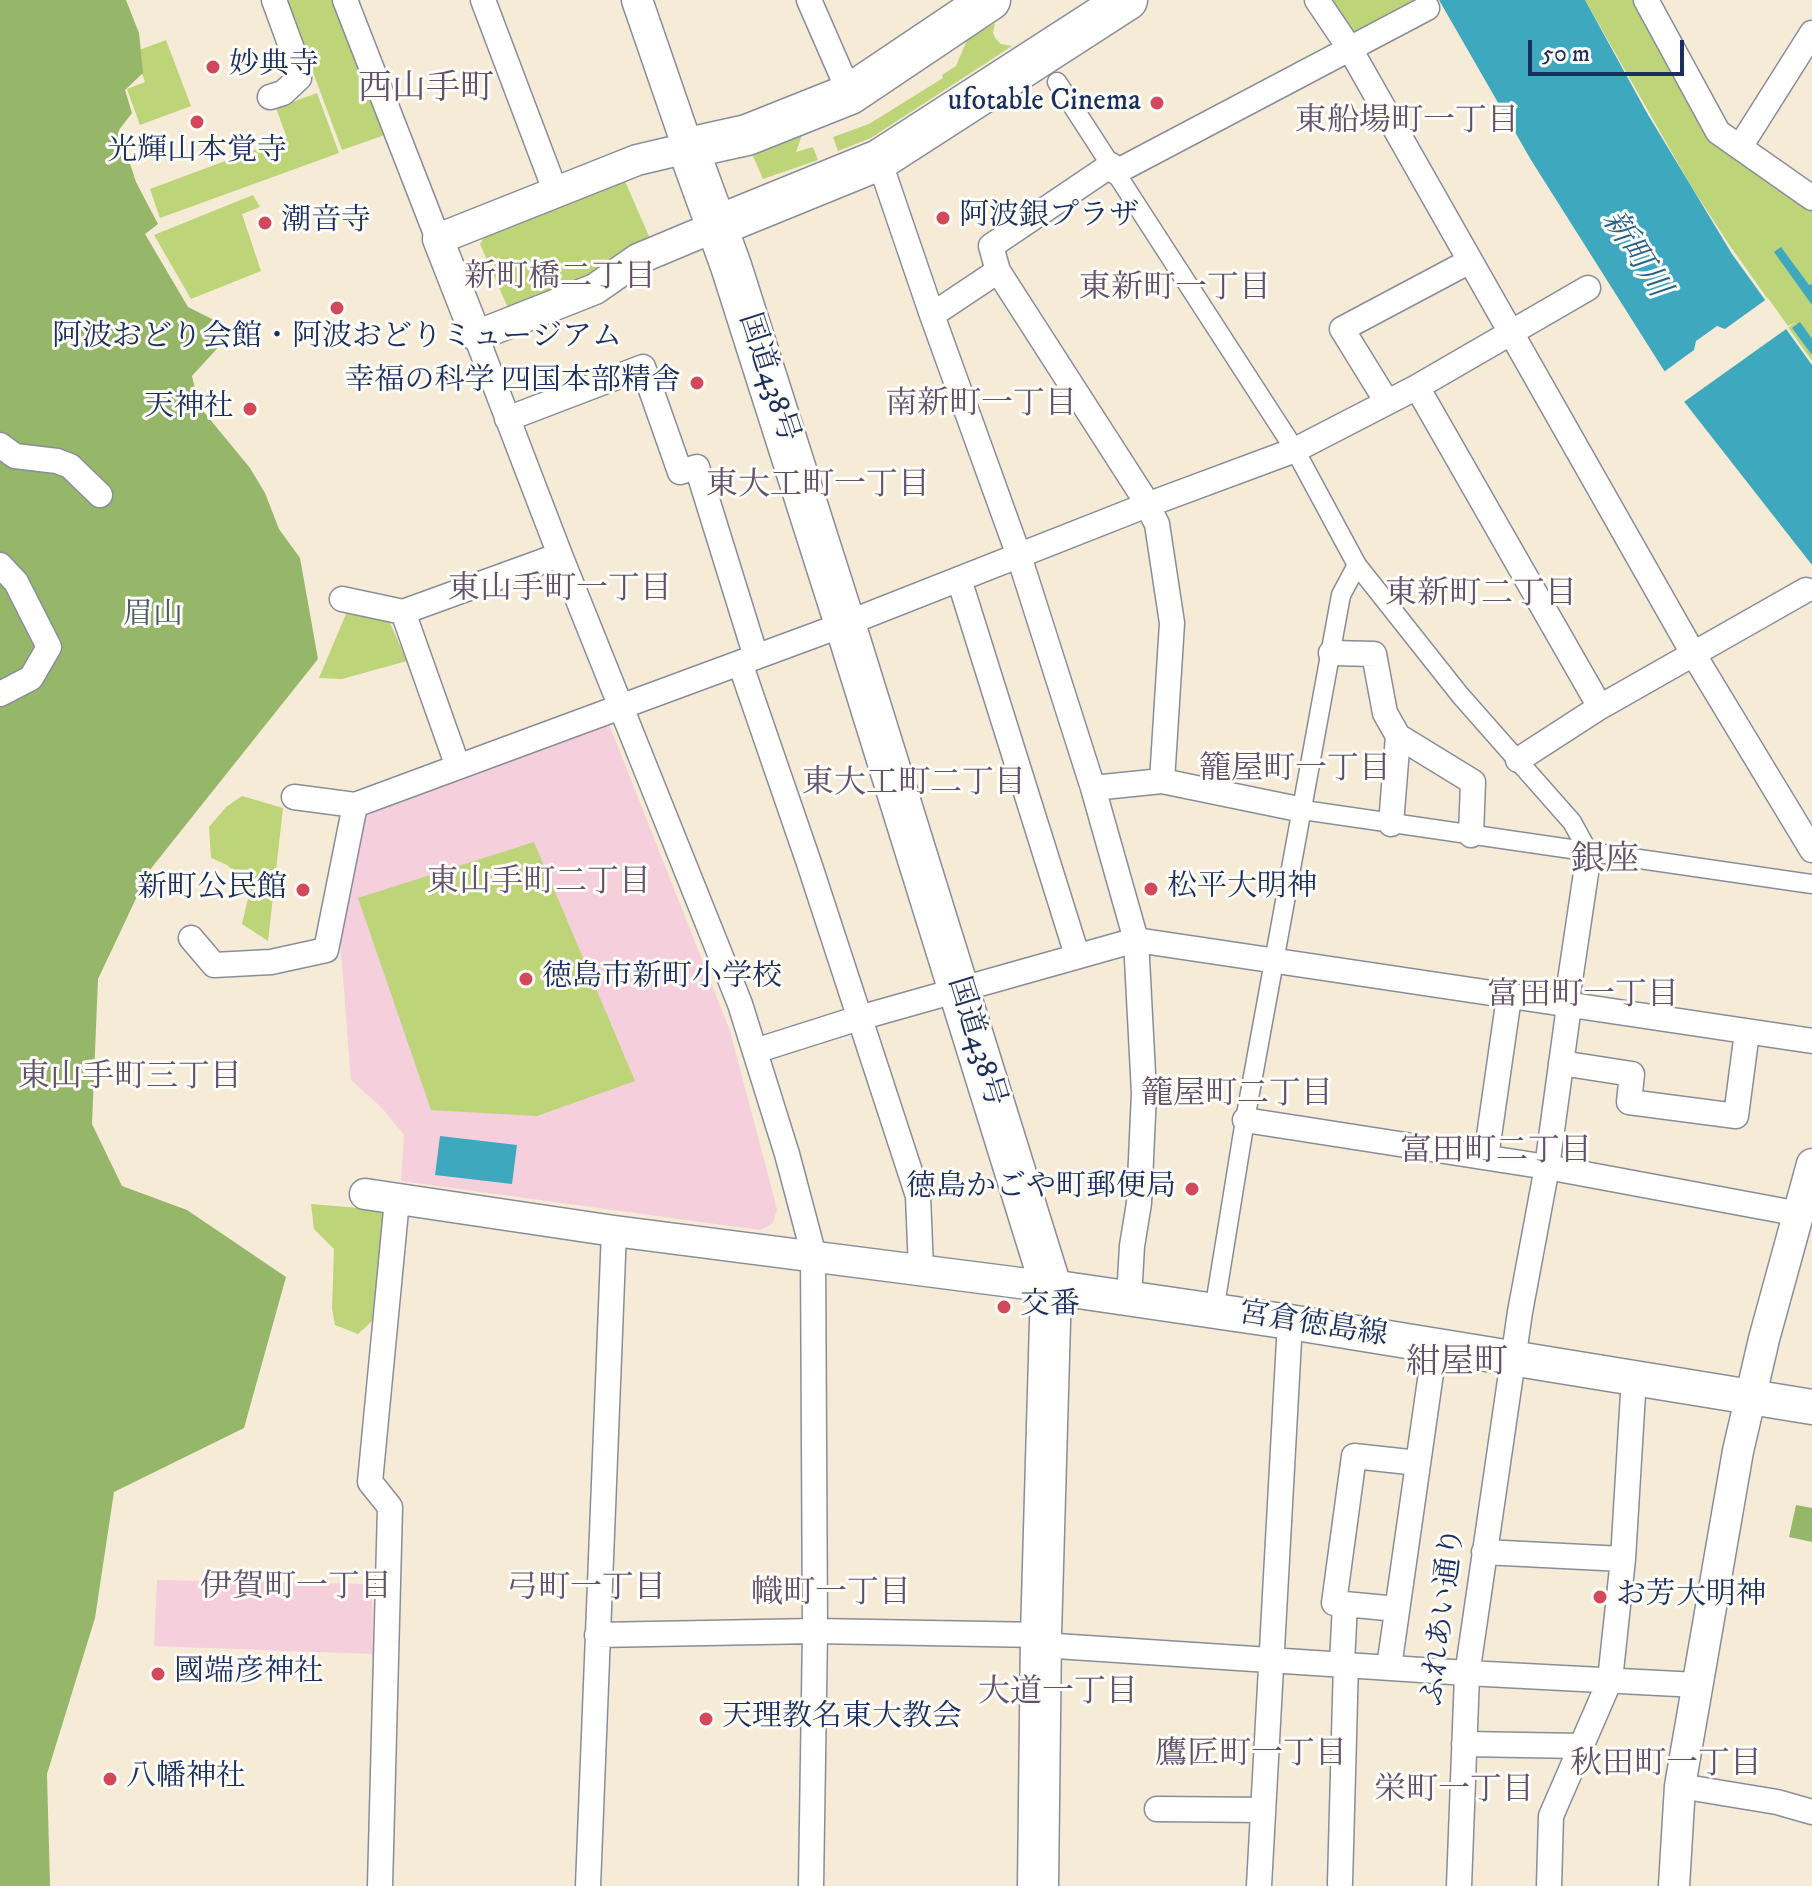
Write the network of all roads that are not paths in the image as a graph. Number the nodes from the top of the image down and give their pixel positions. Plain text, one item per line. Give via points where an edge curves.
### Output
1 (274, 0) edge
2 (345, 0) edge
3 (483, 0) edge
4 (637, 0) edge
5 (809, 0) edge
6 (990, 0) edge
7 (1127, 0) edge
8 (1317, 0) edge
9 (1646, 0) edge
10 (1427, 8) dead end
11 (1812, 33) edge
12 (1350, 49) junction
13 (1057, 82) dead end
14 (850, 94) junction
15 (270, 97) dead end
16 (1740, 147) junction
17 (688, 148) junction
18 (879, 160) junction
19 (1113, 169) junction
20 (556, 193) junction
21 (1812, 198) edge
22 (717, 226) junction
23 (438, 239) junction
24 (1470, 261) junction
25 (998, 271) junction
26 (1588, 288) dead end
27 (932, 315) junction
28 (1510, 335) junction
29 (476, 336) junction
30 (1417, 387) junction
31 (1387, 402) junction
32 (507, 419) junction
33 (0, 445) edge
34 (1295, 450) junction
35 (100, 495) dead end
36 (1147, 505) junction
37 (560, 555) junction
38 (1019, 556) junction
39 (0, 565) edge
40 (1357, 565) junction
41 (959, 579) junction
42 (1806, 590) dead end
43 (342, 599) dead end
44 (403, 612) junction
45 (845, 624) junction
46 (1331, 653) junction
47 (1694, 655) junction
48 (748, 660) junction
49 (0, 694) edge
50 (621, 707) junction
51 (1600, 707) junction
52 (1398, 736) junction
53 (1518, 760) junction
54 (458, 767) junction
55 (1162, 781) junction
56 (1093, 788) junction
57 (294, 797) dead end
58 (355, 805) junction
59 (1303, 810) junction
60 (1391, 824) junction
61 (1471, 835) junction
62 (1812, 850) edge
63 (1589, 853) junction
64 (1812, 884) edge
65 (191, 938) dead end
66 (1136, 940) junction
67 (1077, 955) junction
68 (1275, 960) junction
69 (959, 989) junction
70 (1509, 997) junction
71 (1569, 1006) junction
72 (859, 1018) junction
73 (1747, 1032) junction
74 (1812, 1041) edge
75 (755, 1051) junction
76 (1561, 1063) junction
77 (1245, 1120) junction
78 (1486, 1157) junction
79 (1812, 1164) edge
80 (1547, 1167) junction
81 (365, 1194) dead end
82 (397, 1200) junction
83 (1800, 1214) junction
84 (614, 1231) junction
85 (813, 1255) junction
86 (921, 1269) junction
87 (1051, 1287) junction
88 (1129, 1298) junction
89 (1214, 1311) junction
90 (1290, 1322) junction
91 (1435, 1345) junction
92 (1513, 1358) junction
93 (1634, 1377) junction
94 (1750, 1396) junction
95 (1812, 1407) edge
96 (1418, 1463) junction
97 (1484, 1552) junction
98 (1623, 1559) junction
99 (1345, 1604) junction
100 (1397, 1609) junction
101 (815, 1631) junction
102 (597, 1635) junction
103 (1041, 1640) junction
104 (1270, 1658) junction
105 (1344, 1663) junction
106 (1389, 1667) junction
107 (1467, 1673) junction
108 (1610, 1680) junction
109 (1697, 1685) junction
110 (1464, 1744) junction
111 (1581, 1746) junction
112 (1680, 1786) junction
113 (1157, 1809) dead end
114 (1263, 1810) junction
115 (1812, 1812) edge
116 (1340, 1883) dead end
117 (380, 1886) edge
118 (588, 1886) edge
119 (811, 1886) edge
120 (1038, 1886) edge
121 (1259, 1886) edge
122 (1459, 1886) edge
123 (1549, 1886) edge
124 (1674, 1886) edge

1 - 15 street via 299,78
2 - 23 street
3 - 20 street
4 - 17 street
5 - 14 street
6 - 14 highway
7 - 18 highway
8 - 12 street
9 - 16 street via 1718,132
10 - 12 street
11 - 16 street
12 - 19 street
12 - 24 street
13 - 19 street
14 - 17 highway via 747,135
16 - 21 street
17 - 20 street via 637,160
17 - 22 highway, 国道438号
18 - 22 highway
18 - 27 street
19 - 25 street via 991,246
19 - 34 street
20 - 23 street
22 - 29 street via 638,259 595,289
22 - 45 highway, 国道438号
23 - 29 street
24 - 28 street
24 - 31 street via 1342,329
25 - 27 street
25 - 36 street
26 - 28 street
27 - 38 street
28 - 30 street
28 - 47 street
29 - 32 street
30 - 31 street
30 - 51 street
31 - 34 street
32 - 37 street
32 - 48 street via 643,367 680,472 697,467
33 - 35 street via 15,456 70,466
34 - 36 street
34 - 40 street
36 - 38 street
36 - 55 street via 1157,524 1172,623
37 - 44 street
37 - 50 street
38 - 41 street
38 - 56 street
39 - 49 street via 16,582 49,647 31,678
40 - 46 street via 1341,595
40 - 53 street
41 - 45 street
41 - 67 street
42 - 47 street
43 - 44 street
44 - 54 street
45 - 48 street
45 - 69 highway, 国道438号
46 - 52 street via 1374,654 1385,713
46 - 59 street
47 - 51 street
47 - 62 street
48 - 50 street
48 - 72 street
50 - 54 street
50 - 75 street
51 - 53 street
52 - 60 street
52 - 61 street via 1473,782
53 - 63 street via 1572,822
54 - 58 street
55 - 56 street
55 - 59 street
56 - 66 street
57 - 58 street
58 - 65 street via 326,950 271,962 214,965
59 - 60 street
59 - 68 street
60 - 61 street
61 - 63 street
63 - 64 street
63 - 71 street, ふれあい通り
66 - 67 street
66 - 68 street
66 - 88 street via 1144,1093
67 - 69 street
68 - 70 street
68 - 77 street
69 - 72 street
69 - 87 highway, 国道438号
70 - 71 street
70 - 78 street
71 - 73 street
71 - 76 street, ふれあい通り
72 - 75 street
72 - 86 street via 918,1196
73 - 74 street
73 - 76 street via 1736,1116 1629,1102 1632,1074
75 - 85 street
76 - 80 street, ふれあい通り
77 - 78 street
77 - 89 street
78 - 80 street
79 - 83 street
80 - 83 street
80 - 92 street, ふれあい通り
81 - 82 street
82 - 84 street
82 - 117 street via 370,1482 390,1507
83 - 94 street
84 - 85 street
84 - 102 street
85 - 86 street
85 - 101 street
86 - 87 street
87 - 88 main road, 宮倉徳島線
87 - 103 highway, 国道438号
88 - 89 main road, 宮倉徳島線
89 - 90 main road, 宮倉徳島線
90 - 91 main road, 宮倉徳島線
90 - 104 street
91 - 92 main road, 宮倉徳島線
91 - 96 street
92 - 93 main road, 宮倉徳島線
92 - 97 street, ふれあい通り
93 - 94 main road, 宮倉徳島線
93 - 98 street
94 - 95 main road, 宮倉徳島線
94 - 109 street
96 - 99 street via 1354,1456 1334,1603
96 - 100 street
97 - 98 street
97 - 107 street, ふれあい通り
98 - 108 street
99 - 100 street
99 - 105 street
100 - 106 street
101 - 102 street
101 - 103 street
101 - 119 street
102 - 118 street
103 - 104 street
103 - 120 highway, 国道438号
104 - 105 street
104 - 114 street
105 - 106 street
105 - 116 street
106 - 107 street
107 - 108 street
107 - 110 street, ふれあい通り
108 - 109 street
108 - 111 street
109 - 112 street
110 - 111 street
110 - 122 street, ふれあい通り
111 - 123 street via 1551,1816
112 - 115 street
112 - 124 street
113 - 114 street
114 - 121 street

